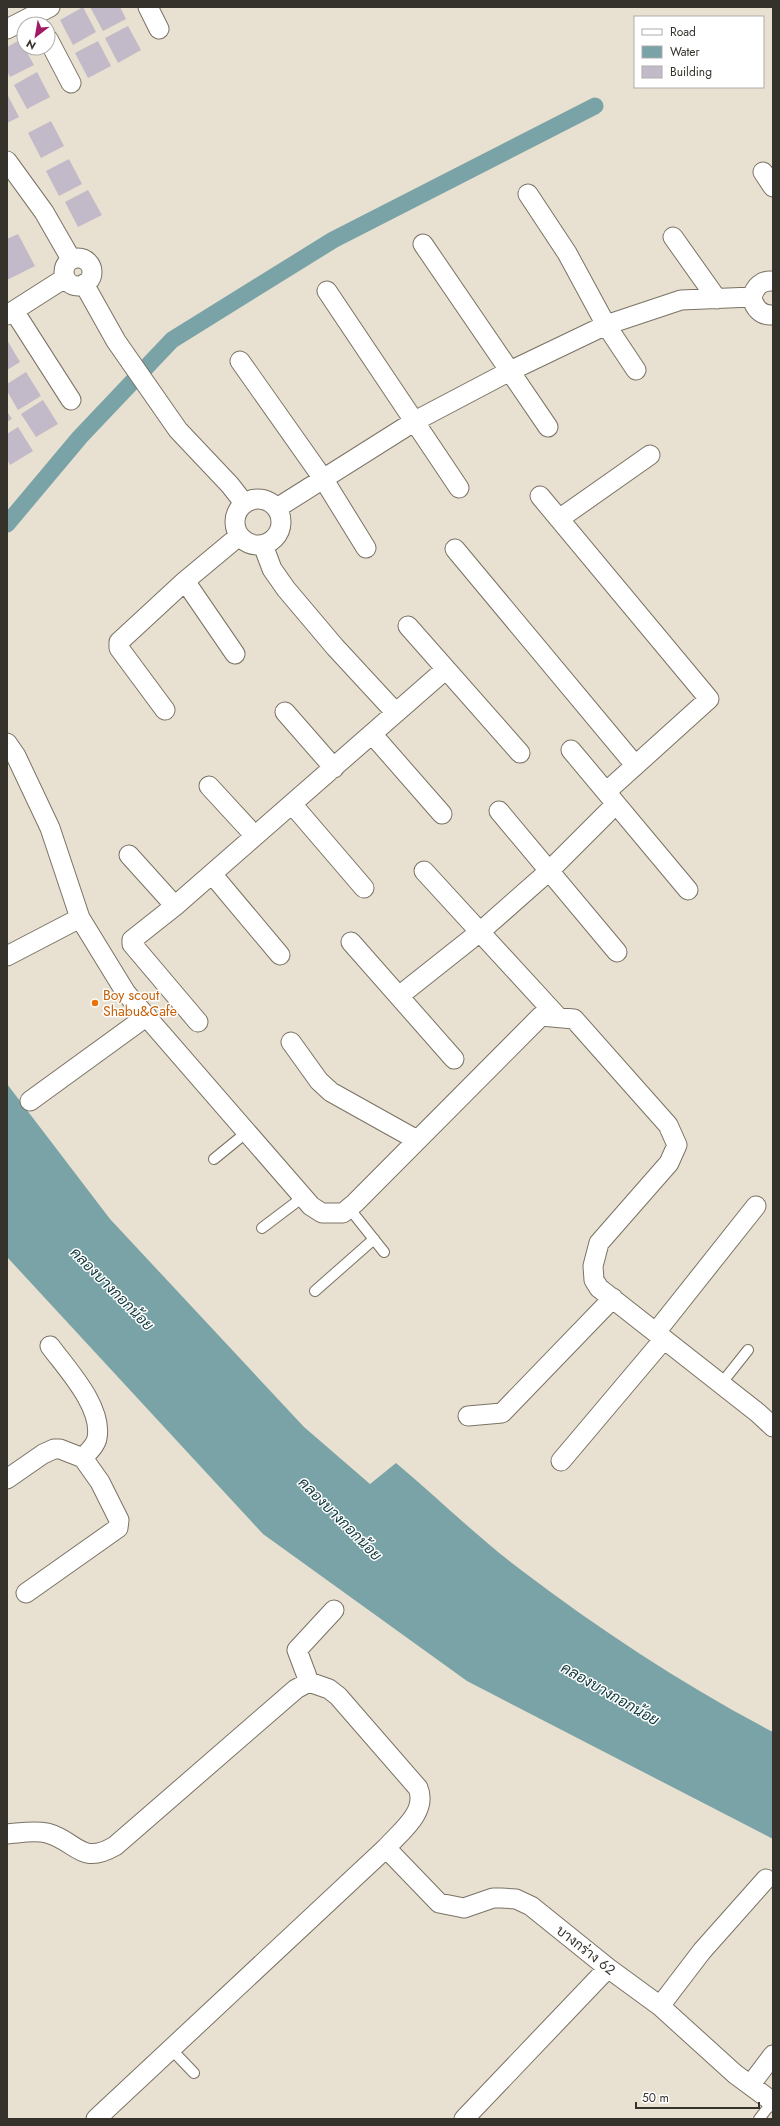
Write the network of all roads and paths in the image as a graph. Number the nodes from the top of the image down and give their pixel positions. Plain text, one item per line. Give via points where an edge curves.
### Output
1 (148, 7) edge
2 (39, 13) edge
3 (7, 30) edge
4 (160, 30) dead end
5 (56, 54) edge
6 (71, 83) dead end
7 (7, 161) edge
8 (528, 194) dead end
9 (673, 237) dead end
10 (423, 244) dead end
11 (71, 260) junction
12 (65, 278) junction
13 (773, 281) edge
14 (84, 284) junction
15 (327, 291) dead end
16 (752, 297) junction
17 (717, 298) junction
18 (10, 313) edge
19 (773, 315) edge
20 (606, 325) junction
21 (240, 361) dead end
22 (636, 370) dead end
23 (510, 371) junction
24 (71, 400) dead end
25 (415, 421) junction
26 (548, 427) dead end
27 (650, 455) dead end
28 (324, 480) junction
29 (459, 488) dead end
30 (540, 496) dead end
31 (244, 503) junction
32 (277, 508) junction
33 (559, 519) junction
34 (238, 536) junction
35 (263, 545) junction
36 (366, 548) dead end
37 (455, 549) dead end
38 (185, 581) junction
39 (408, 626) dead end
40 (235, 654) dead end
41 (446, 669) junction
42 (165, 710) dead end
43 (285, 712) dead end
44 (396, 713) junction
45 (372, 734) junction
46 (7, 743) edge
47 (571, 750) dead end
48 (520, 753) dead end
49 (635, 765) junction
50 (334, 768) junction
51 (209, 786) dead end
52 (611, 798) junction
53 (292, 804) junction
54 (499, 811) dead end
55 (442, 814) dead end
56 (255, 836) junction
57 (129, 855) dead end
58 (424, 871) dead end
59 (549, 871) junction
60 (212, 874) junction
61 (364, 888) dead end
62 (688, 890) dead end
63 (175, 906) junction
64 (80, 918) junction
65 (481, 931) junction
66 (350, 942) dead end
67 (617, 952) dead end
68 (280, 955) dead end
69 (7, 956) edge
70 (399, 996) junction
71 (147, 1016) junction
72 (558, 1017) junction
73 (198, 1022) dead end
74 (291, 1042) dead end
75 (454, 1059) dead end
76 (30, 1101) dead end
77 (247, 1132) junction
78 (417, 1140) junction
79 (214, 1158) dead end
80 (303, 1197) junction
81 (756, 1206) dead end
82 (349, 1208) junction
83 (262, 1228) dead end
84 (374, 1239) junction
85 (384, 1252) dead end
86 (315, 1291) dead end
87 (613, 1298) junction
88 (660, 1336) junction
89 (50, 1346) dead end
90 (748, 1350) dead end
91 (721, 1384) junction
92 (468, 1416) dead end
93 (773, 1427) edge
94 (83, 1458) junction
95 (562, 1460) dead end
96 (7, 1479) edge
97 (26, 1593) dead end
98 (334, 1610) dead end
99 (309, 1682) junction
100 (7, 1834) edge
101 (386, 1848) junction
102 (766, 1879) dead end
103 (608, 1968) junction
104 (660, 2006) junction
105 (171, 2049) junction
106 (773, 2055) edge
107 (194, 2073) dead end
108 (751, 2084) junction
109 (773, 2102) edge
110 (96, 2119) edge
111 (464, 2119) edge
112 (759, 2119) edge

1 - 4 street
2 - 3 street
5 - 6 street
7 - 11 street via 44,212
8 - 20 street via 567,253
9 - 17 street
10 - 23 street
11 - 12 street via 65,268
11 - 14 street via 82,259 90,266 91,276
12 - 14 street via 74,285
12 - 18 street
13 - 16 street via 758,285
14 - 31 street via 119,344 178,430
15 - 25 street
16 - 17 street
16 - 19 street via 757,310 762,314
17 - 20 street via 681,300
18 - 24 street
20 - 22 street
20 - 23 street
21 - 28 street
23 - 25 street
23 - 26 street
25 - 28 street
25 - 29 street
27 - 33 street
28 - 32 street
28 - 36 street
30 - 33 street
31 - 32 street via 252,499 261,499
31 - 34 street via 234,518
32 - 35 street via 281,526 278,534
33 - 49 street via 710,699
34 - 35 street via 245,542
34 - 38 street
35 - 44 street via 272,569 286,589
37 - 49 street
38 - 40 street
38 - 42 street via 119,642 119,648
39 - 41 street
41 - 44 street
41 - 48 street
43 - 50 street
44 - 45 street
45 - 50 street
45 - 55 street
46 - 64 street via 16,756 50,828
47 - 52 street
49 - 52 street
50 - 53 street
51 - 56 street
52 - 59 street
52 - 62 street
53 - 56 street
53 - 61 street
54 - 59 street
56 - 60 street
57 - 63 street
58 - 65 street
59 - 65 street
59 - 67 street
60 - 63 street
60 - 68 street
63 - 73 street via 131,942
64 - 69 street
64 - 71 street via 126,993
65 - 70 street
65 - 72 street
66 - 70 street
70 - 75 street
71 - 76 street
71 - 77 street
72 - 78 street via 541,1016
72 - 87 street via 574,1019 668,1124 677,1145 669,1163 600,1243 593,1266 594,1280 599,1288
74 - 78 street via 319,1081 331,1092
77 - 79 lane
77 - 80 street
78 - 82 street
80 - 82 street via 322,1213 343,1213
80 - 83 lane
81 - 88 street
82 - 84 lane
84 - 85 lane
84 - 86 lane
87 - 88 street
87 - 92 street via 502,1413
88 - 91 street
88 - 95 street
89 - 94 street via 92,1404 98,1437
90 - 91 lane
91 - 93 street
94 - 96 street via 54,1449
94 - 97 street via 100,1482 119,1520 119,1525
98 - 99 street via 297,1650
99 - 100 street via 296,1688 115,1846 102,1854 85,1854 48,1834
99 - 101 street via 329,1689 338,1696 418,1788 421,1802 418,1812
101 - 103 street, บางกร่าง 62 via 439,1902 464,1908 493,1898 516,1899 531,1906
101 - 105 street
102 - 104 street via 702,1951
103 - 104 street, บางกร่าง 62
103 - 111 street
104 - 108 street, บางกร่าง 62 via 736,2074
105 - 107 lane
105 - 110 street
106 - 108 street
108 - 109 street, บางกร่าง 62
109 - 112 lane

